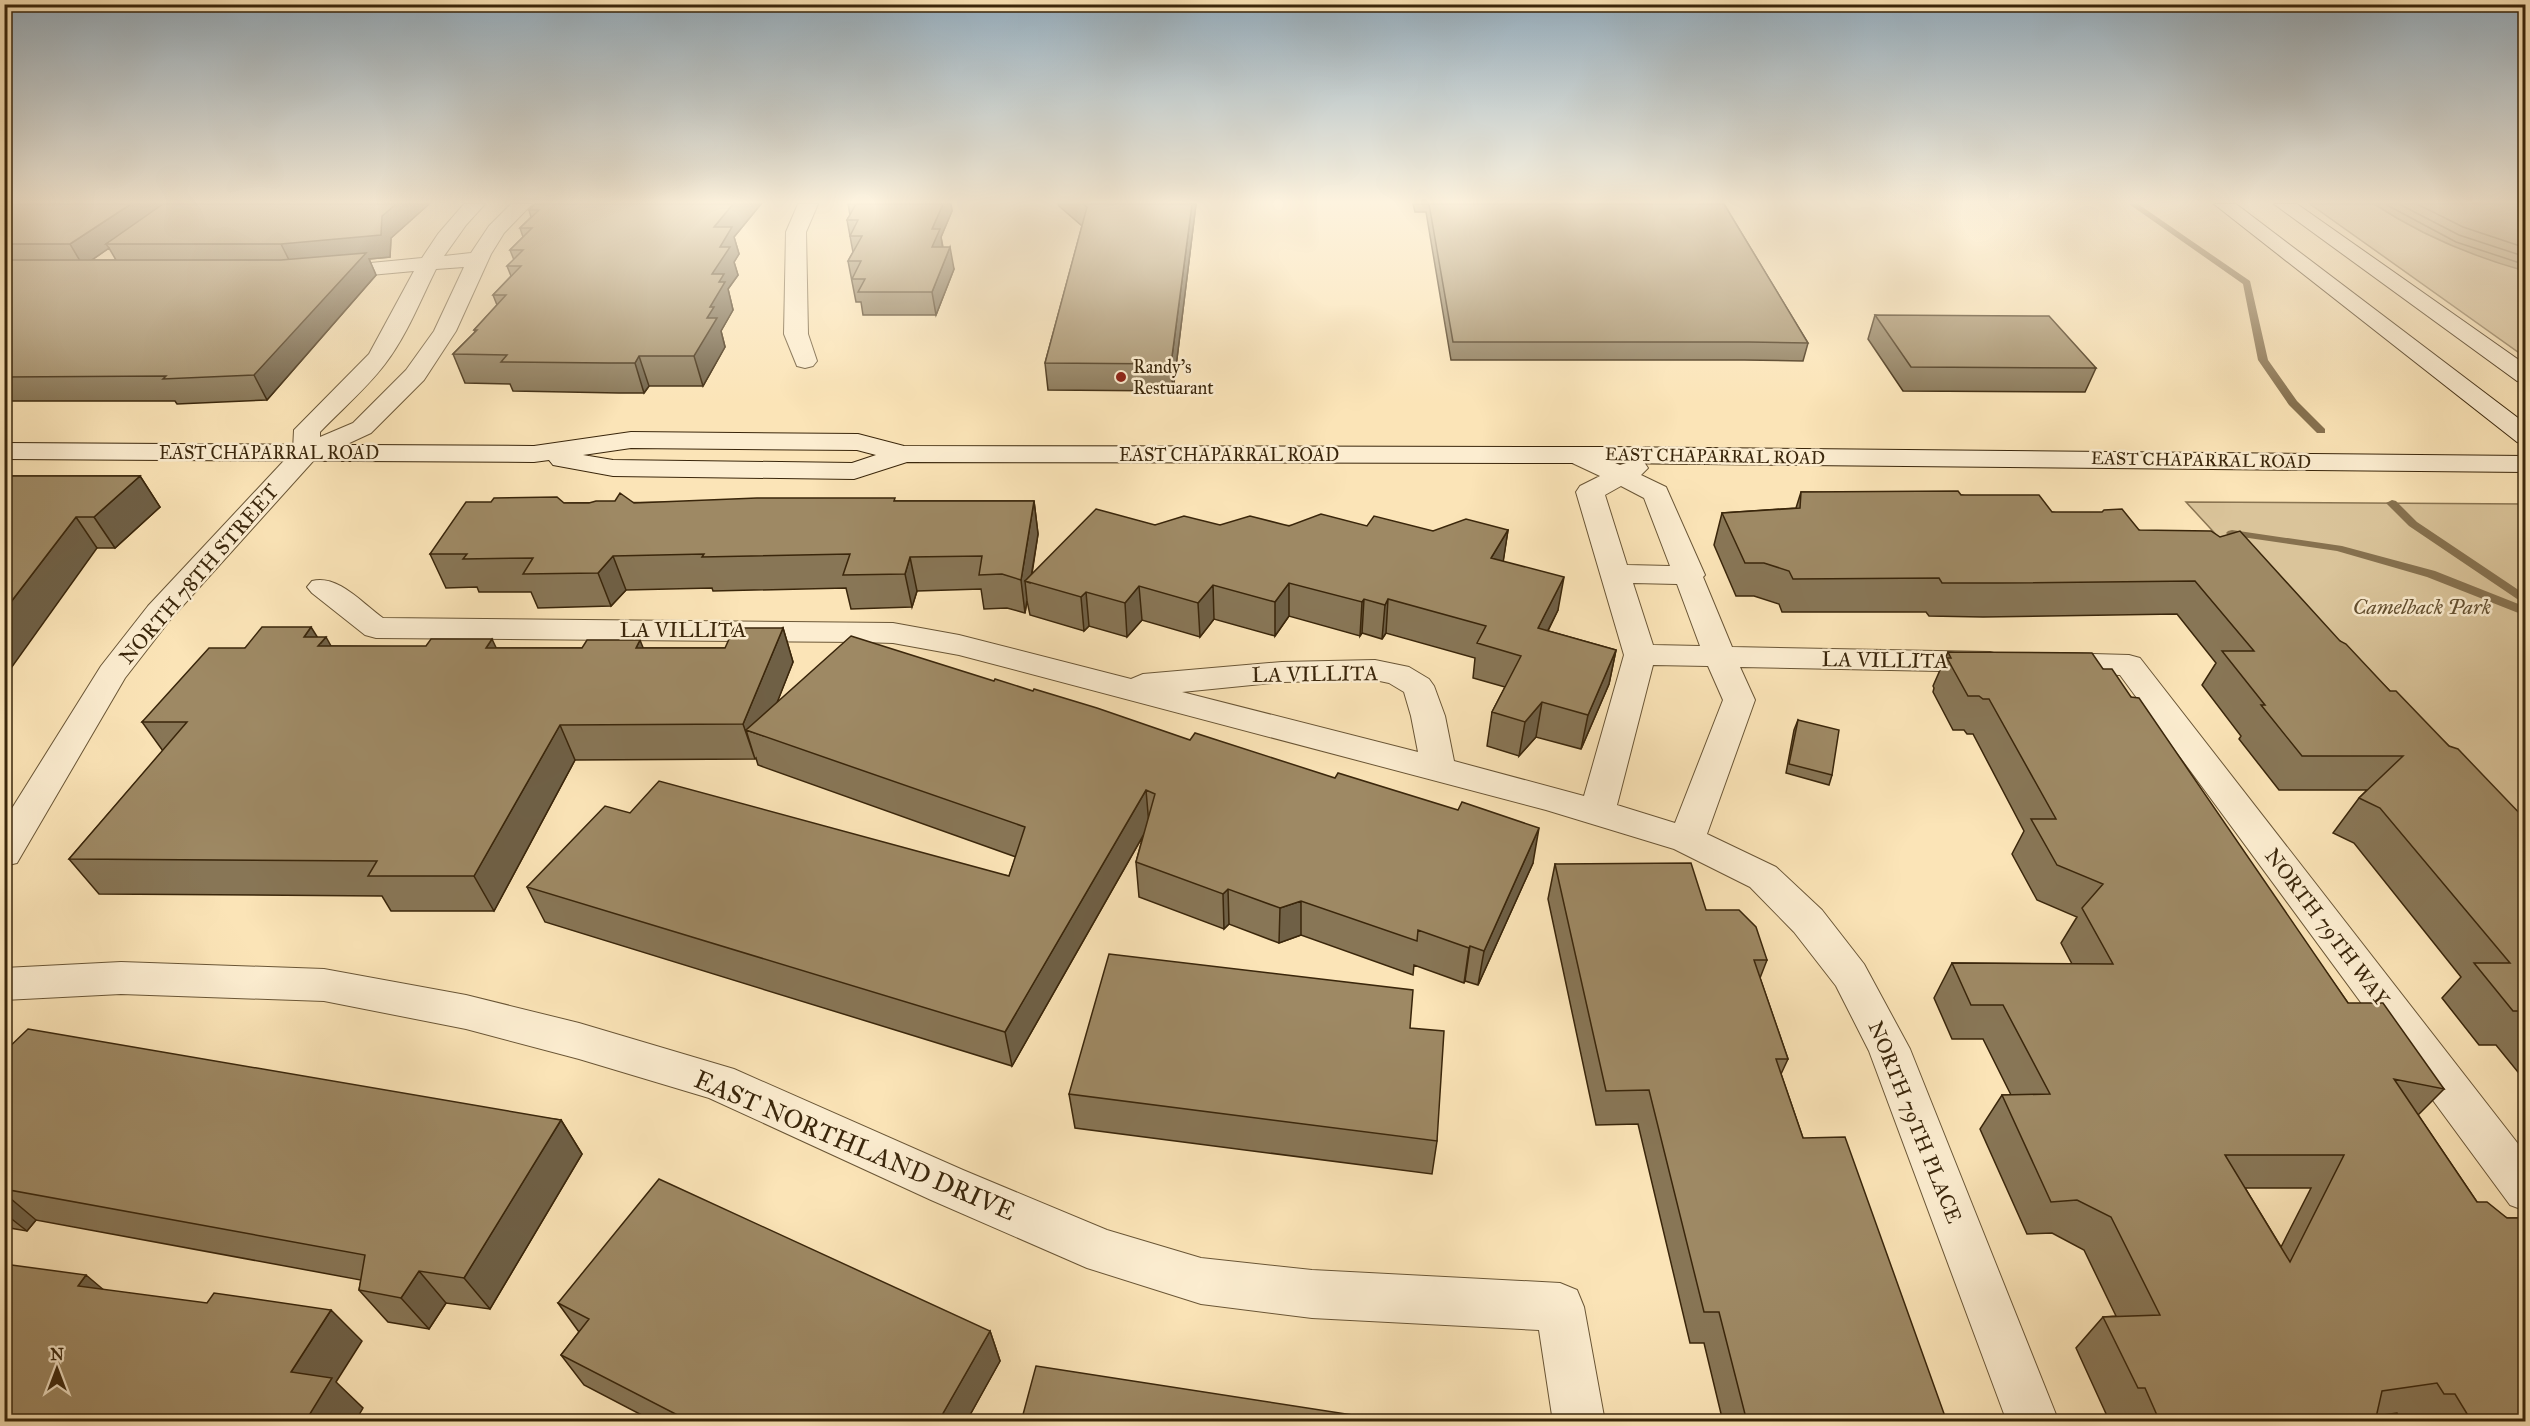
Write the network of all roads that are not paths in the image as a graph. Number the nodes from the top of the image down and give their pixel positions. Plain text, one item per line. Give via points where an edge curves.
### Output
1 (350, 271) edge
2 (424, 271) edge
3 (473, 271) edge
4 (796, 271) edge
5 (2310, 271) edge
6 (2378, 271) edge
7 (302, 274) edge
8 (805, 361) dead end
9 (2526, 376) edge
10 (2526, 437) edge
11 (4, 451) edge
12 (306, 453) junction
13 (1577, 455) junction
14 (1662, 456) junction
15 (2526, 464) edge
16 (1619, 475) junction
17 (1615, 574) junction
18 (1690, 575) junction
19 (322, 587) dead end
20 (1640, 655) junction
21 (1720, 657) junction
22 (2129, 665) joint
23 (1124, 687) junction
24 (1438, 768) junction
25 (1597, 812) junction
26 (1687, 840) junction
27 (4, 853) edge
28 (4, 984) edge
29 (2526, 1190) edge
30 (1579, 1422) edge
31 (2033, 1422) edge

1 - 7 street
2 - 12 street via 372,366 307,430
3 - 12 street, NORTH 78TH STREET via 446,331 415,375 362,428
4 - 8 street via 796,334
5 - 10 street
6 - 9 street
11 - 12 street, EAST CHAPARRAL ROAD
12 - 13 street, EAST CHAPARRAL ROAD via 534,454 614,468 854,471 904,454
12 - 27 street, NORTH 78TH STREET via 159,613 112,673
13 - 14 street, EAST CHAPARRAL ROAD
13 - 16 street
14 - 15 street, EAST CHAPARRAL ROAD
14 - 16 street
16 - 17 street via 1590,492
16 - 18 street via 1656,493
17 - 18 street
17 - 20 street
18 - 21 street
19 - 23 street, LA VILLITA via 376,628 893,633 959,645
20 - 21 street, LA VILLITA
20 - 25 street
21 - 22 street, LA VILLITA
21 - 26 street via 1739,700
22 - 29 street, NORTH 79TH WAY
23 - 24 street, LA VILLITA
23 - 24 street, LA VILLITA via 1282,672 1375,670 1398,674 1418,686
24 - 25 street, LA VILLITA
25 - 26 street, LA VILLITA
26 - 31 street, NORTH 79TH PLACE via 1763,877 1808,921 1850,975 1889,1049
28 - 30 street, EAST NORTHLAND DRIVE via 121,978 324,986 466,1012 719,1082 1104,1252 1202,1281 1312,1294 1560,1307

